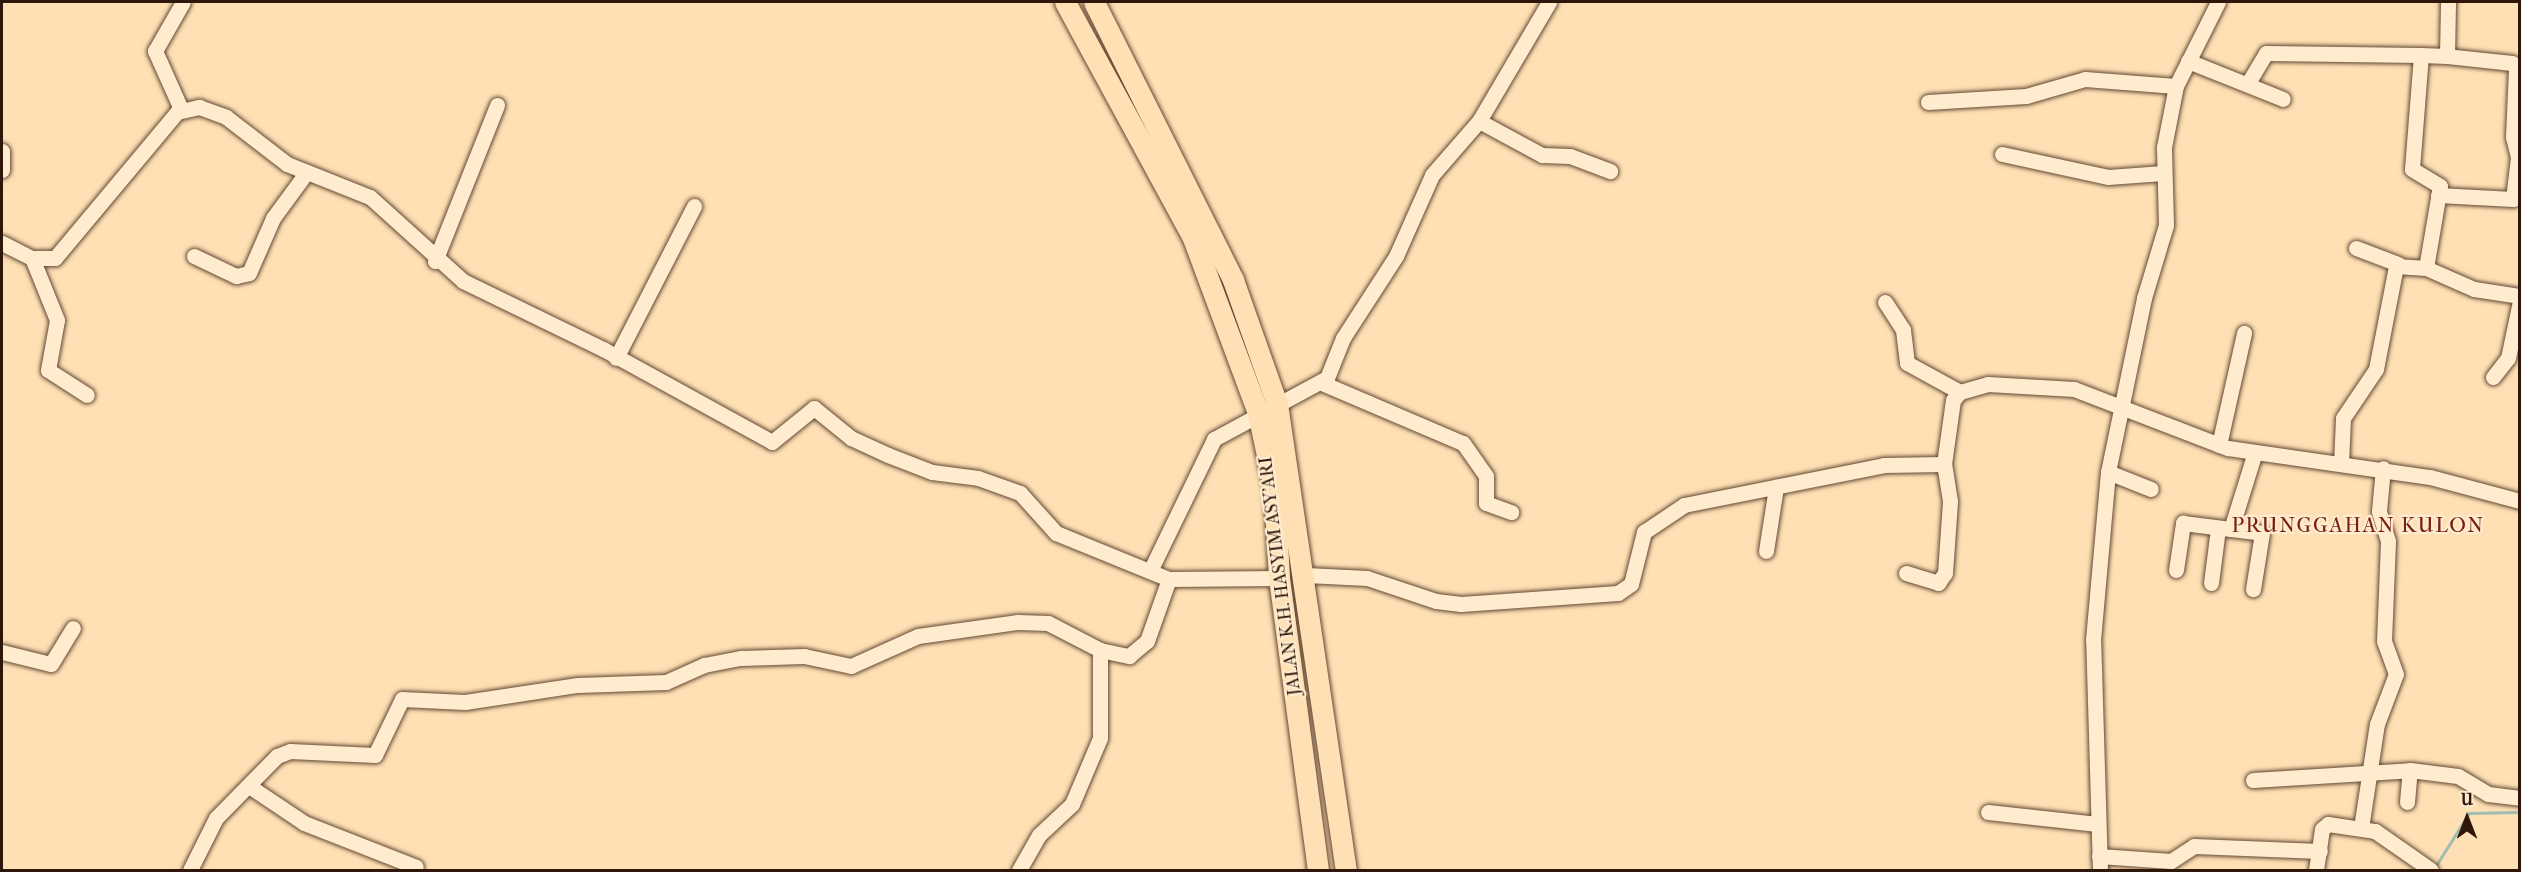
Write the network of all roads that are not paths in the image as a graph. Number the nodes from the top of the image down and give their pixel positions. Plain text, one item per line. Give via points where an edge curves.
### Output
1 (183, 2) edge
2 (1065, 2) edge
3 (1094, 2) edge
4 (1549, 2) edge
5 (2218, 2) edge
6 (2448, 2) edge
7 (2421, 55) junction
8 (2447, 56) junction
9 (2188, 61) junction
10 (2248, 83) junction
11 (2176, 86) junction
12 (2283, 99) dead end
13 (1928, 102) dead end
14 (497, 105) dead end
15 (181, 109) junction
16 (1479, 120) junction
17 (2, 151) edge
18 (2002, 154) dead end
19 (2, 170) edge
20 (1610, 171) dead end
21 (306, 173) junction
22 (2163, 173) junction
23 (2438, 195) junction
24 (694, 206) dead end
25 (2, 243) edge
26 (2356, 248) dead end
27 (194, 256) dead end
28 (32, 258) junction
29 (435, 261) junction
30 (2398, 264) junction
31 (2426, 268) junction
32 (2520, 296) edge
33 (2520, 300) edge
34 (1885, 302) dead end
35 (2244, 333) dead end
36 (616, 358) junction
37 (2493, 377) dead end
38 (1322, 383) junction
39 (1960, 392) junction
40 (87, 395) dead end
41 (1277, 404) junction
42 (2126, 406) junction
43 (1258, 413) junction
44 (2219, 445) junction
45 (2254, 455) junction
46 (1944, 464) junction
47 (2341, 464) junction
48 (2383, 468) junction
49 (2108, 472) junction
50 (1776, 487) junction
51 (2151, 489) dead end
52 (2520, 501) edge
53 (1511, 512) dead end
54 (2225, 528) junction
55 (1766, 551) dead end
56 (2176, 570) dead end
57 (1150, 571) junction
58 (1906, 573) dead end
59 (1306, 575) junction
60 (1279, 578) junction
61 (1169, 579) junction
62 (2211, 583) dead end
63 (2253, 589) dead end
64 (73, 628) dead end
65 (1100, 650) junction
66 (2, 652) edge
67 (2410, 770) junction
68 (2370, 772) junction
69 (1334, 780) junction
70 (2253, 780) dead end
71 (249, 786) junction
72 (2520, 798) edge
73 (2407, 802) dead end
74 (1988, 812) dead end
75 (2097, 824) junction
76 (2361, 828) junction
77 (2320, 851) junction
78 (2099, 863) edge
79 (416, 867) dead end
80 (190, 870) edge
81 (1019, 870) edge
82 (1318, 870) edge
83 (1332, 870) edge
84 (1346, 870) edge
85 (2316, 870) edge
86 (2431, 870) edge

1 - 15 street via 155,51
2 - 43 highway, JALAN K.H. HASYIM ASY'ARI via 1198,249
3 - 41 highway, JALAN K.H. HASYIM ASY'ARI via 1233,280
4 - 16 street
5 - 9 street
6 - 8 street
7 - 8 street
7 - 10 street via 2266,53
7 - 23 street via 2412,169 2437,180
8 - 23 street via 2515,65 2516,194 2507,200
9 - 10 street
9 - 11 street
10 - 12 street
11 - 13 street via 2085,79 2026,96
11 - 22 street
14 - 29 street
15 - 21 street via 199,107 226,117
15 - 28 street via 62,253
16 - 20 street via 1542,155 1573,156
16 - 38 street via 1432,175 1396,256
17 - 19 street
18 - 22 street via 2108,177
21 - 27 street via 273,218 249,273 236,276
21 - 29 street via 370,197
22 - 42 street via 2166,225 2144,298
23 - 31 street
24 - 36 street
25 - 28 street
26 - 30 street
28 - 40 street via 57,320 48,370
29 - 36 street via 463,280
30 - 31 street
30 - 47 street via 2376,369 2343,418
31 - 32 street via 2474,289
33 - 37 street via 2508,358
34 - 39 street via 1903,330 1907,363
35 - 44 street
36 - 57 street via 772,442 809,409 820,409 851,438 888,455 932,472 978,478 1020,493 1056,533
38 - 41 street
38 - 53 street via 1464,443 1486,476 1486,503
39 - 42 street via 1988,384 2048,385
39 - 46 street via 1953,400
41 - 43 street
41 - 59 highway, JALAN K.H. HASYIM ASY'ARI
42 - 44 street
42 - 49 street
43 - 57 street via 1214,439
43 - 60 highway, JALAN K.H. HASYIM ASY'ARI via 1274,488
44 - 45 street
45 - 47 street
45 - 54 street
46 - 50 street via 1884,465
46 - 58 street via 1950,501 1945,573 1938,583
47 - 48 street
48 - 52 street
48 - 68 street via 2379,511 2388,541 2384,641 2397,674 2377,724
49 - 51 street
49 - 75 street via 2093,639
50 - 55 street
50 - 59 street via 1684,505 1659,519 1644,532 1631,584 1618,593 1461,604 1436,601 1367,578
54 - 56 street via 2183,523
54 - 62 street
54 - 63 street via 2262,533
57 - 61 street
59 - 69 highway, JALAN K.H. HASYIM ASY'ARI
60 - 61 street
60 - 82 highway, JALAN K.H. HASYIM ASY'ARI
61 - 65 street via 1142,649 1129,656
64 - 66 street via 51,664
65 - 71 street via 1047,623 1018,622 918,636 851,666 804,656 741,658 704,665 666,682 578,685 465,702 402,699 375,754 283,752
65 - 81 street via 1100,738 1072,804 1039,835
67 - 68 street
67 - 72 street via 2458,776 2487,794
67 - 73 street
68 - 70 street
68 - 76 street
69 - 83 highway via 1323,799
69 - 84 highway, JALAN K.H. HASYIM ASY'ARI
71 - 79 street via 304,823
71 - 80 street via 209,828
74 - 75 street
75 - 78 street
76 - 77 street via 2325,825
76 - 86 street
77 - 78 street via 2200,846 2171,861
77 - 85 street

